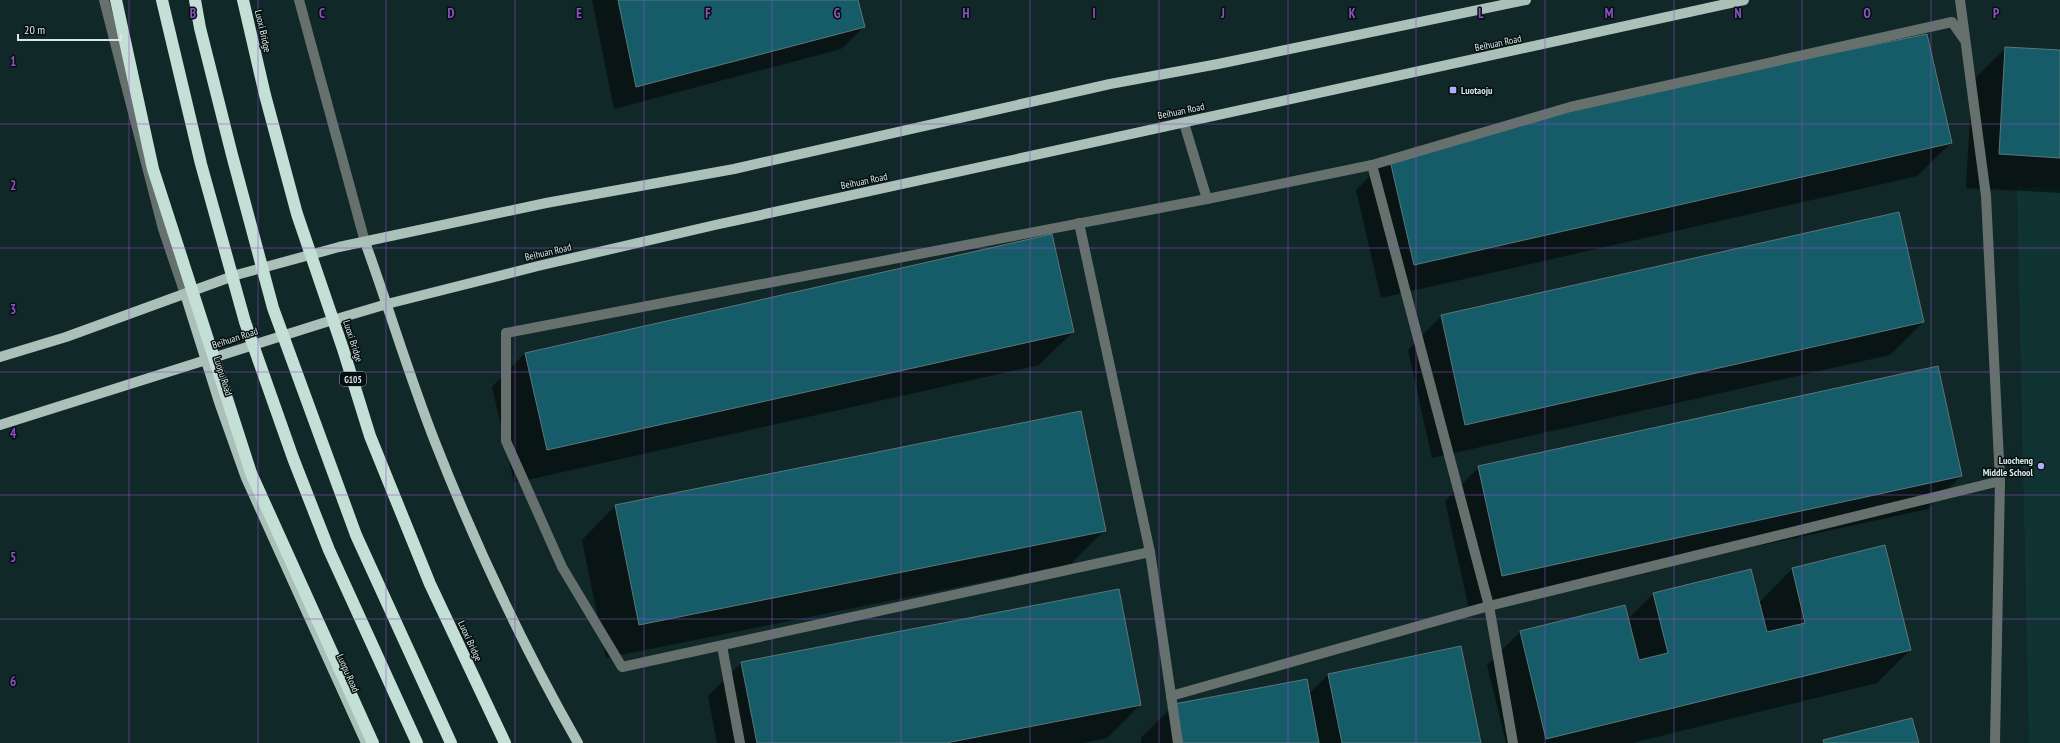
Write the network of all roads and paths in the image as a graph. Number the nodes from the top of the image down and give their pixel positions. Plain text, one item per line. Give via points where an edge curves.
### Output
1 (104, 0) edge
2 (116, 0) edge
3 (162, 0) edge
4 (195, 0) edge
5 (243, 0) edge
6 (299, 0) edge
7 (1526, 0) edge
8 (1744, 0) edge
9 (1960, 0) edge
10 (1491, 4) edge
11 (1965, 40) junction
12 (1184, 123) junction
13 (1372, 165) junction
14 (1207, 199) junction
15 (1079, 223) junction
16 (365, 242) junction
17 (185, 294) junction
18 (387, 304) junction
19 (0, 357) edge
20 (206, 360) junction
21 (0, 425) edge
22 (2000, 481) junction
23 (1150, 552) junction
24 (1489, 606) junction
25 (722, 646) junction
26 (1171, 696) junction
27 (366, 743) edge
28 (373, 743) edge
29 (417, 743) edge
30 (451, 743) edge
31 (505, 743) edge
32 (578, 743) edge
33 (740, 743) edge
34 (1178, 743) edge
35 (1513, 743) edge
36 (1995, 743) edge

1 - 17 street, Luopu Road via 163,229
2 - 28 highway via 153,169 251,473
3 - 29 highway via 201,164 245,322 329,550
4 - 30 highway via 228,140 273,308 356,535
5 - 31 highway, Luoxi Bridge / G105 via 264,95 297,214 370,436 430,584
6 - 16 street
7 - 10 main road
8 - 12 main road, Beihuan Road
9 - 11 street
10 - 16 main road via 1218,64 1110,84 734,169 546,203
11 - 13 street via 1952,22 1570,107
11 - 22 street via 1986,196
12 - 14 street
12 - 18 main road, Beihuan Road via 707,227
13 - 14 street
13 - 24 street
14 - 15 street
15 - 23 street
15 - 25 street via 506,333 506,441 562,567 622,667
16 - 17 main road via 236,275
16 - 18 main road
17 - 19 main road
17 - 20 main road, Luopu Road
18 - 20 main road, Beihuan Road
18 - 32 main road via 435,442 473,533 522,636
20 - 21 main road, Beihuan Road
20 - 27 main road, Luopu Road via 246,478
22 - 24 street
22 - 36 street
23 - 25 street
23 - 26 street
24 - 26 street
24 - 35 street
25 - 33 street
26 - 34 street

